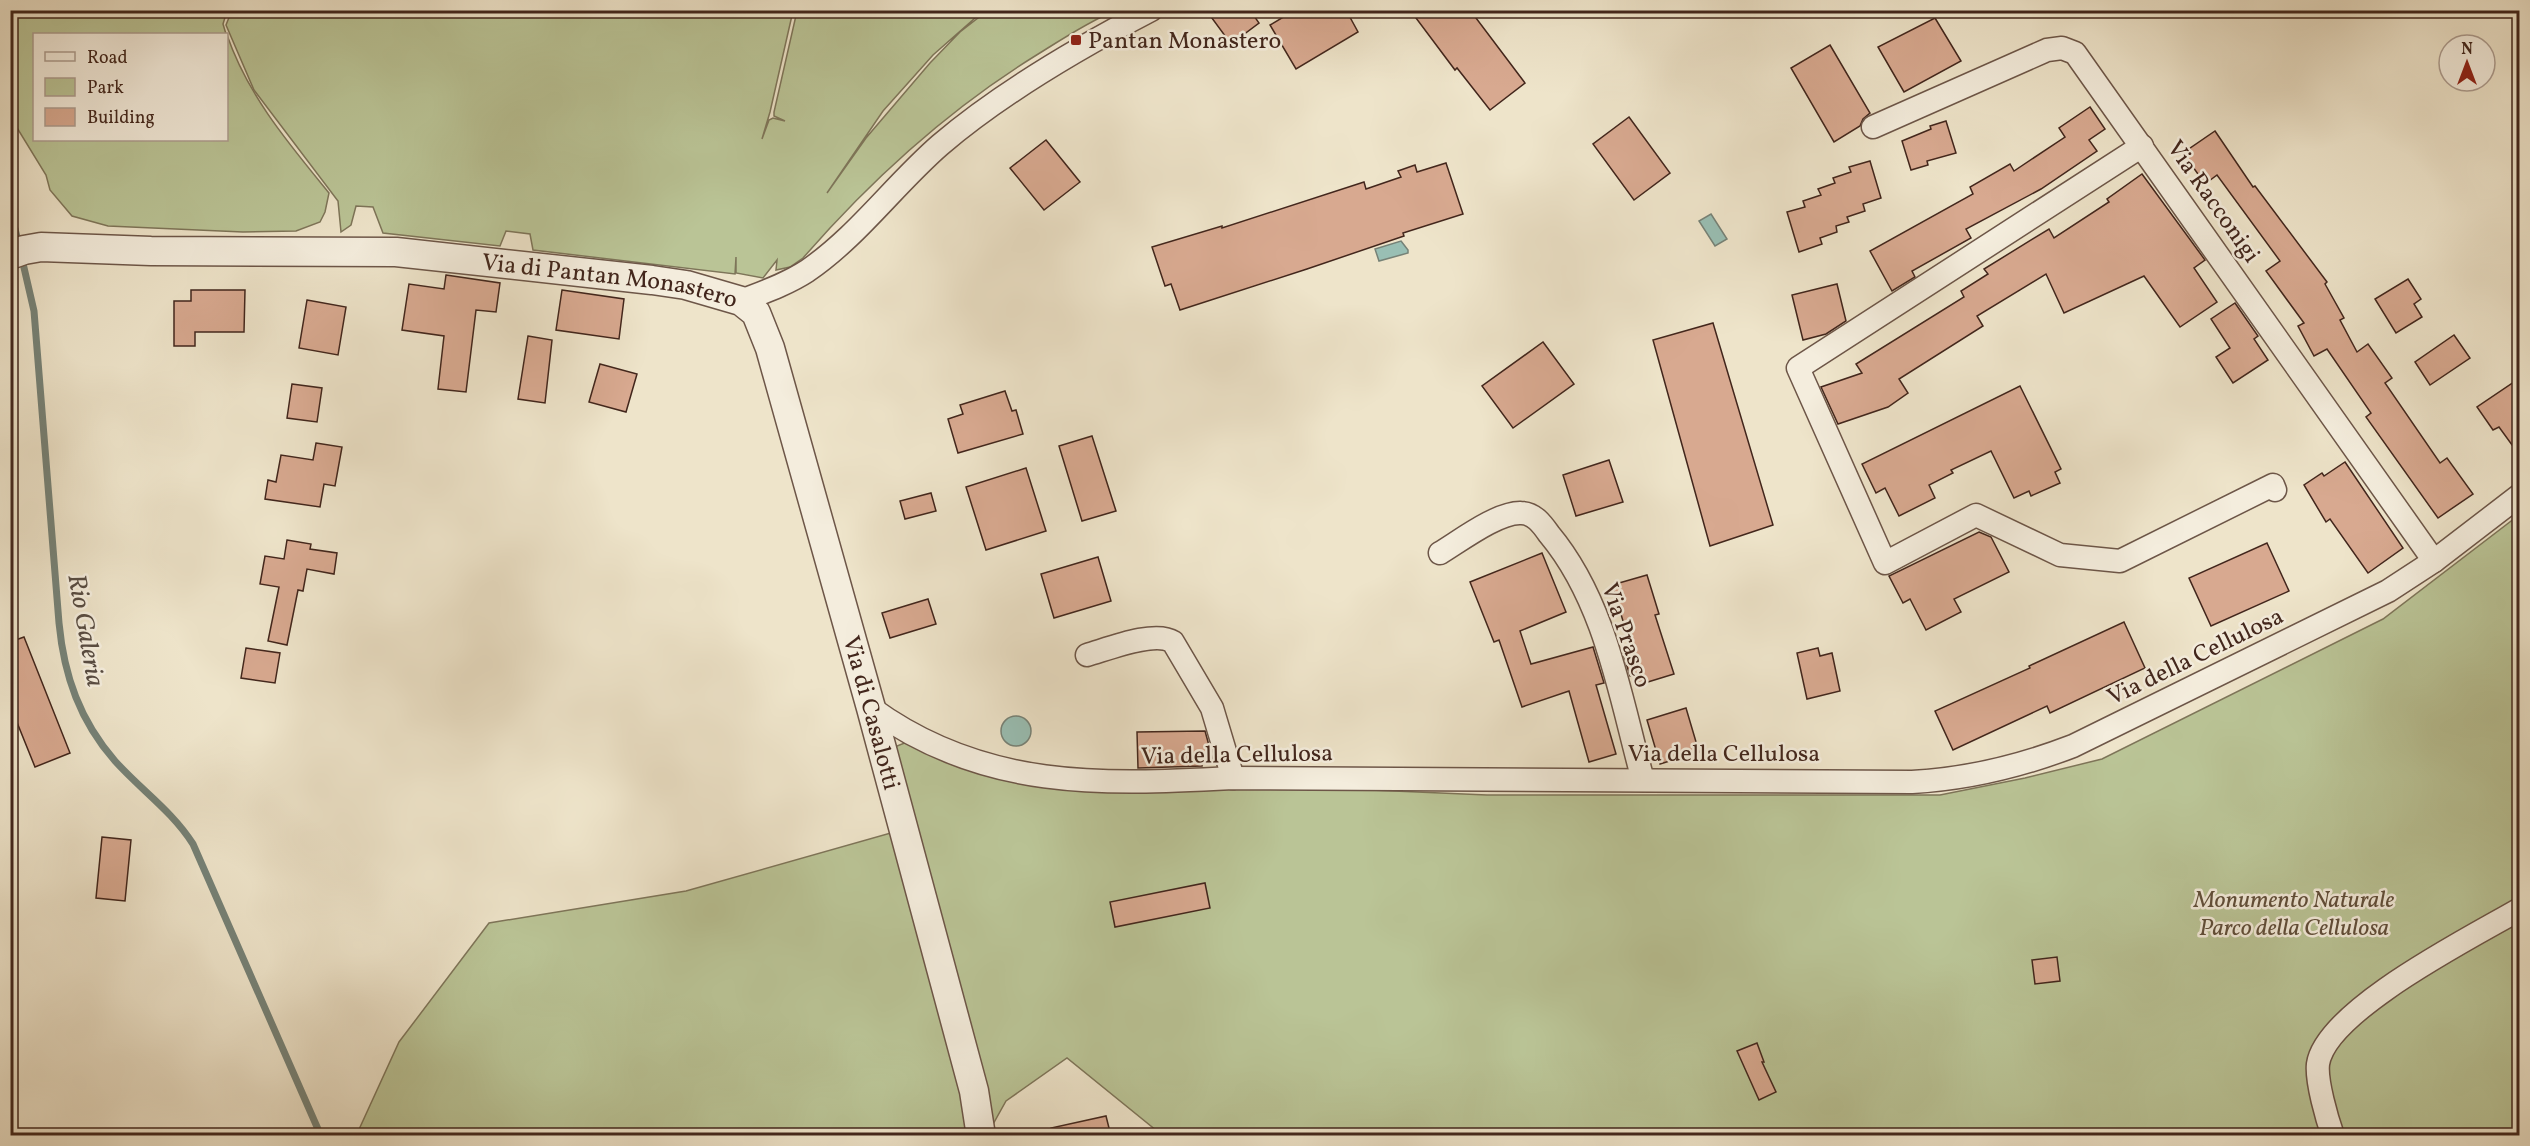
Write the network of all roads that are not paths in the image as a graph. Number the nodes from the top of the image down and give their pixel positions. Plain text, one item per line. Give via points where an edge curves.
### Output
1 (1151, 10) edge
2 (1873, 127) dead end
3 (2142, 146) junction
4 (10, 255) edge
5 (741, 301) junction
6 (2275, 490) dead end
7 (2520, 495) edge
8 (1440, 553) dead end
9 (2434, 561) junction
10 (1088, 655) dead end
11 (871, 708) junction
12 (1233, 778) junction
13 (1643, 780) junction
14 (2520, 909) edge
15 (981, 1136) edge
16 (2333, 1136) edge

1 - 5 street, Via di Pantan Monastero via 991,106 925,158 819,262 782,285
2 - 3 street, Via Racconigi via 2042,52 2062,48 2078,56
3 - 6 street via 1798,368 1885,562 1976,515 2060,555 2120,561 2273,485
3 - 9 street, Via Racconigi
4 - 5 street, Via di Pantan Monastero via 35,248 396,252 652,280
5 - 11 street, Via di Casalotti via 756,313 770,348
7 - 9 street, Via della Cellulosa
8 - 13 street, Via Prasco via 1507,515 1527,514 1539,522 1574,570 1597,618
9 - 13 street, Via della Cellulosa via 2373,599 2091,738 2024,763 1962,778 1912,782
10 - 12 street via 1151,638 1173,642 1212,708
11 - 12 street, Via della Cellulosa via 927,743 1021,773 1141,783
11 - 15 street, Via di Casalotti via 974,1091
12 - 13 street, Via della Cellulosa
14 - 16 street via 2376,996 2344,1021 2318,1063

